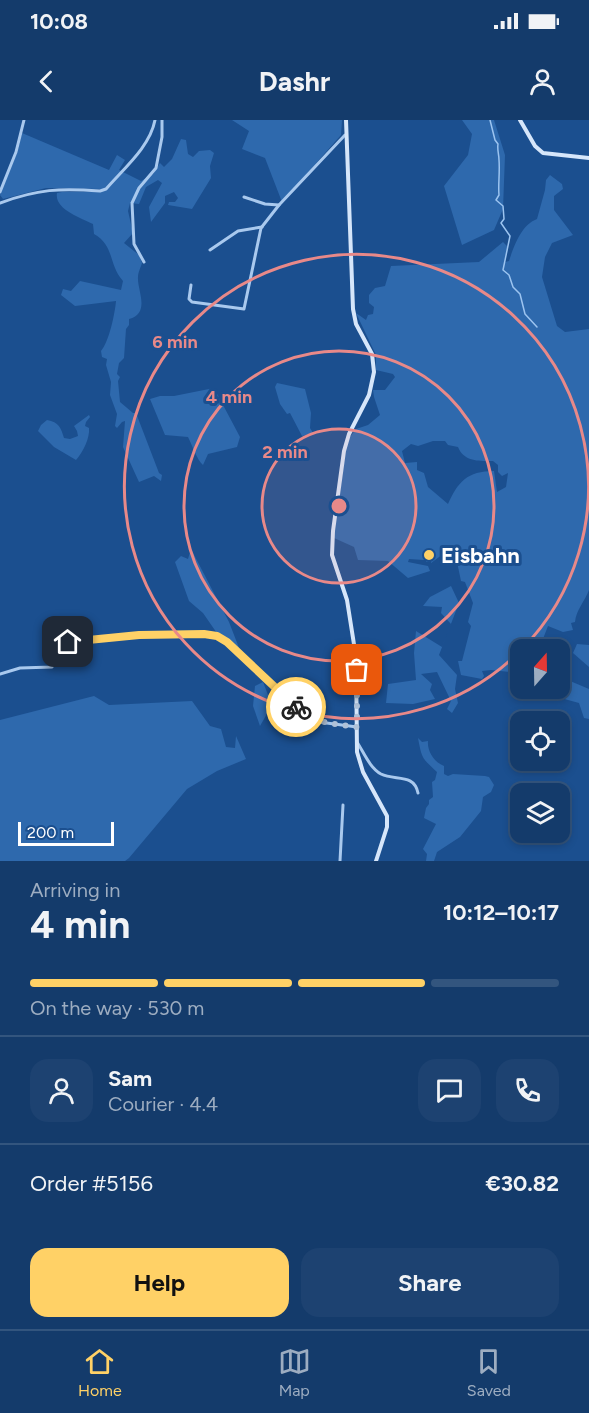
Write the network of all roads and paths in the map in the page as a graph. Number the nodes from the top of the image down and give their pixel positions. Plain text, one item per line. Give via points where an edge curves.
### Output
1 (24, 120) edge
2 (155, 120) edge
3 (162, 120) edge
4 (346, 120) edge
5 (520, 120) edge
6 (345, 135) junction
7 (589, 158) edge
8 (0, 192) edge
9 (244, 197) dead end
10 (1, 201) edge
11 (279, 206) junction
12 (262, 227) junction
13 (210, 250) dead end
14 (144, 262) dead end
15 (190, 285) dead end
16 (0, 674) edge
17 (357, 727) junction
18 (355, 742) junction
19 (418, 793) dead end
20 (343, 805) dead end
21 (340, 861) edge
22 (376, 861) edge

1 - 8 street
2 - 10 street via 140,151 106,189 46,190
3 - 14 street via 156,168 132,203 134,244
4 - 6 main road
5 - 7 main road via 535,147 543,153
6 - 11 street
6 - 17 main road via 353,309 373,360 372,389 345,444 332,544 354,643
9 - 11 street
11 - 12 street
12 - 13 street via 238,231
12 - 15 street via 244,309 192,302
16 - 17 street via 20,668 52,667 64,645 71,641 139,635 210,635 227,642 306,715 319,722
17 - 18 main road
18 - 19 street via 380,773 410,780
18 - 22 main road via 363,772 387,816
20 - 21 street

